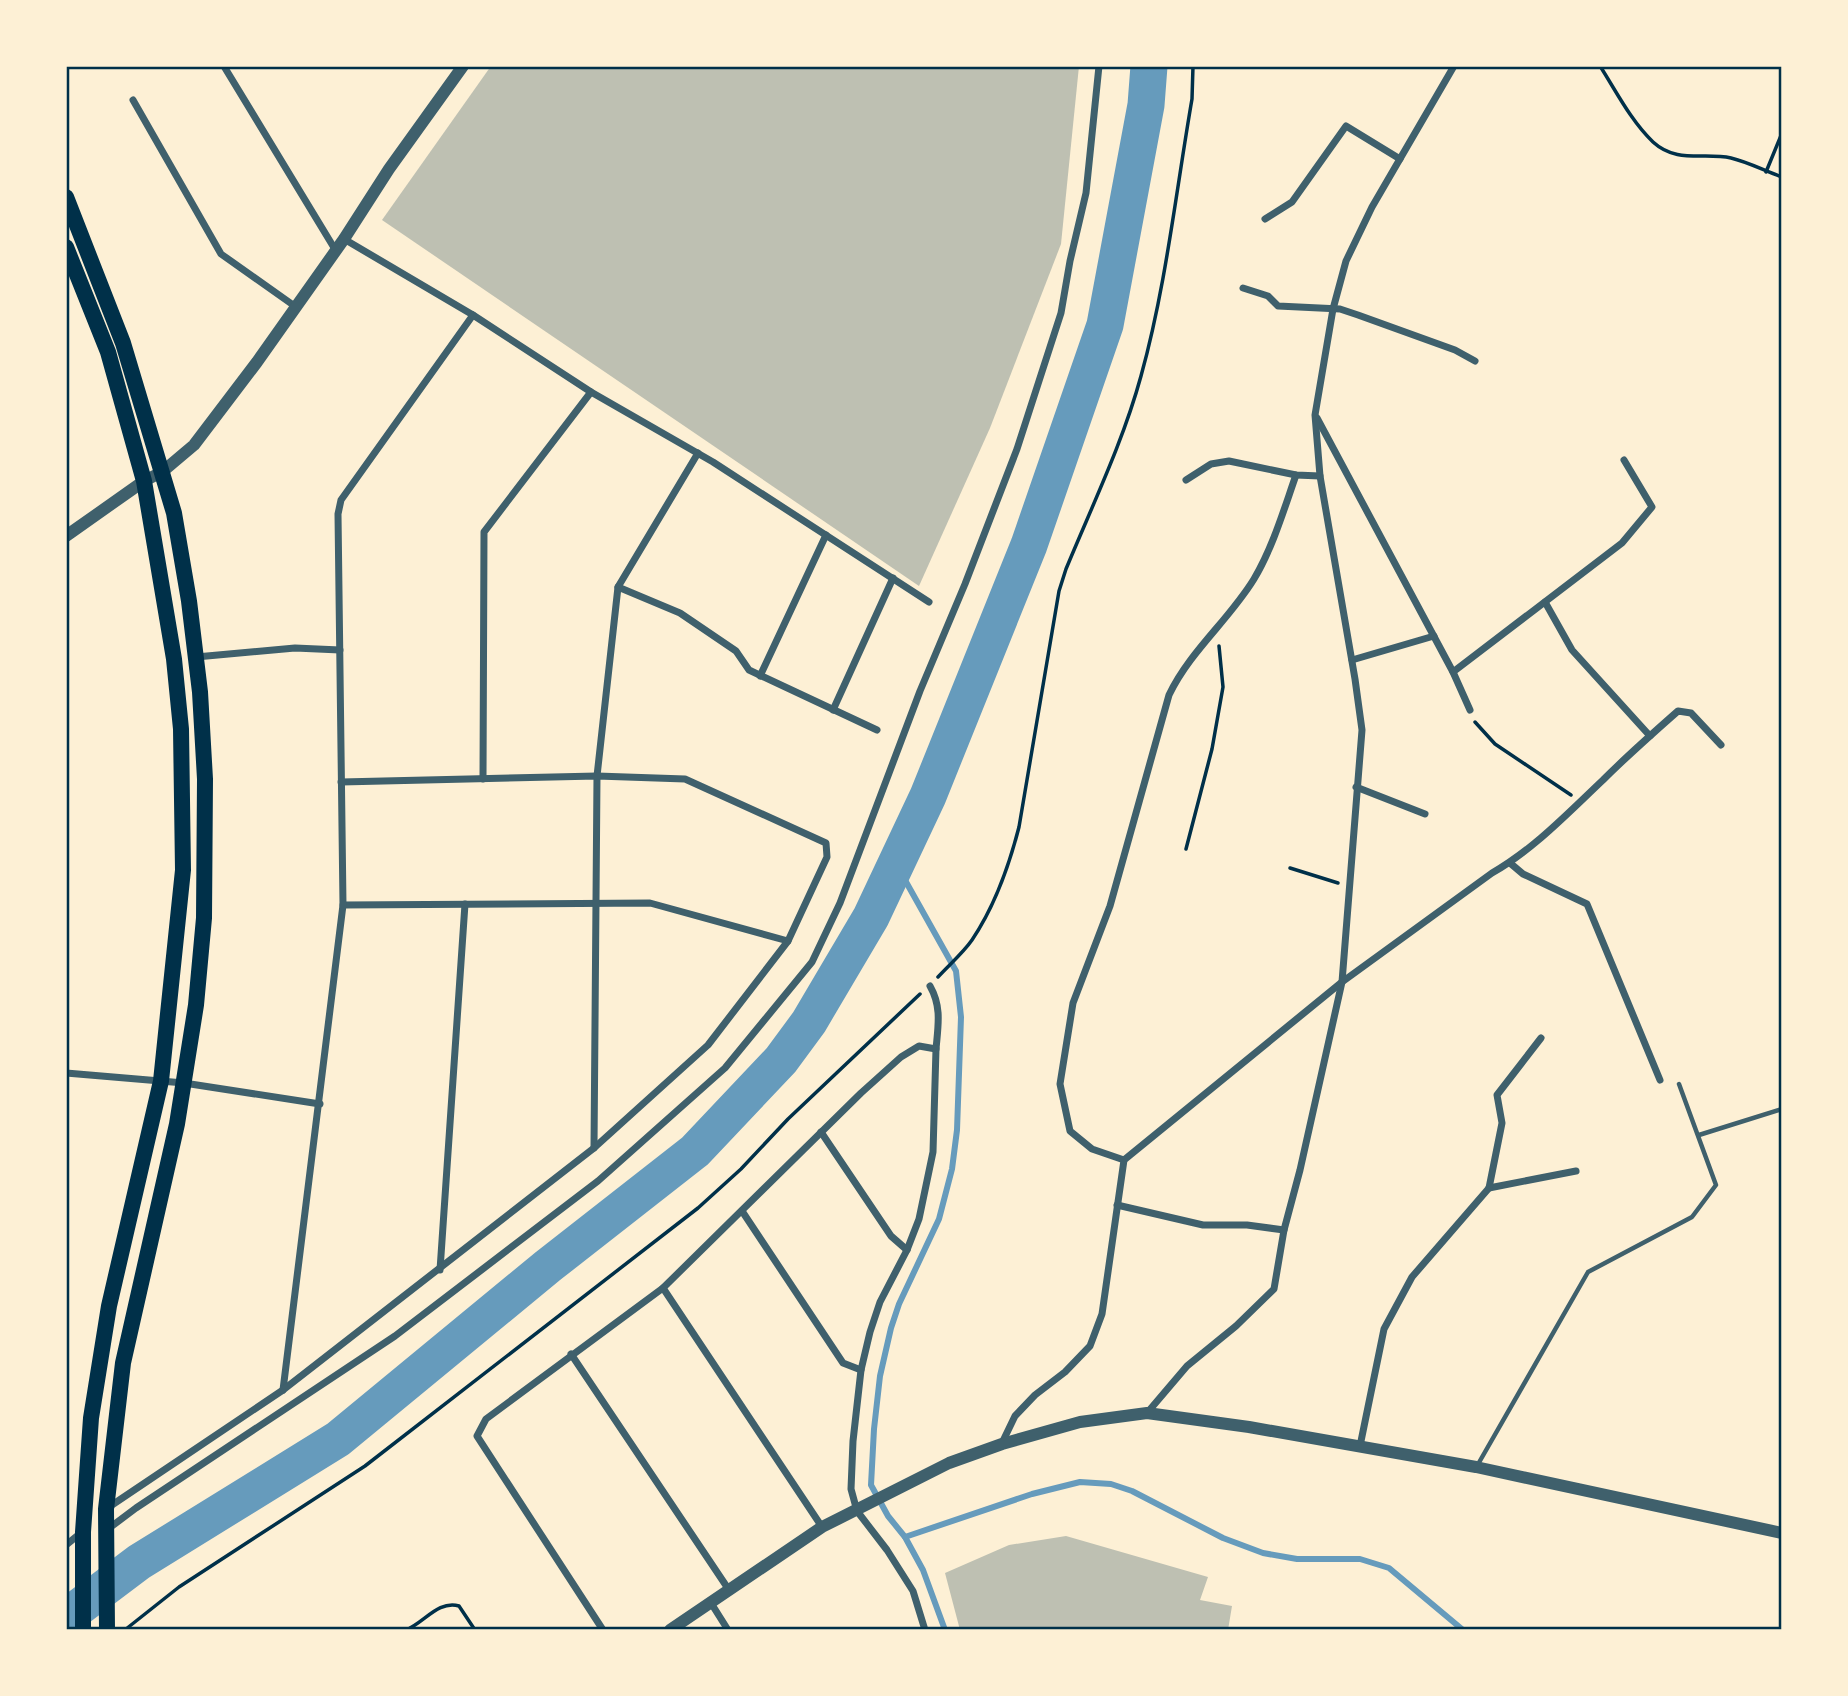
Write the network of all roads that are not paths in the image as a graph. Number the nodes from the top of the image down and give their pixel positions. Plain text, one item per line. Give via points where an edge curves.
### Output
1 (463, 66) edge
2 (1099, 66) edge
3 (1454, 66) edge
4 (225, 68) edge
5 (133, 100) dead end
6 (1400, 159) junction
7 (66, 197) edge
8 (1265, 219) dead end
9 (344, 239) junction
10 (66, 247) edge
11 (336, 251) junction
12 (1243, 288) dead end
13 (296, 307) junction
14 (1333, 309) junction
15 (473, 315) junction
16 (1475, 361) dead end
17 (591, 392) junction
18 (1315, 415) junction
19 (698, 453) junction
20 (1624, 460) dead end
21 (162, 472) junction
22 (1296, 475) junction
23 (1320, 476) junction
24 (1186, 480) dead end
25 (144, 481) junction
26 (826, 535) junction
27 (66, 536) edge
28 (892, 578) junction
29 (618, 587) junction
30 (929, 602) dead end
31 (1545, 602) junction
32 (1434, 636) junction
33 (340, 650) junction
34 (196, 657) junction
35 (1352, 660) junction
36 (1453, 672) junction
37 (760, 676) junction
38 (833, 710) junction
39 (1471, 710) road end
40 (877, 730) dead end
41 (1650, 736) junction
42 (1720, 745) dead end
43 (597, 776) junction
44 (483, 779) junction
45 (341, 782) junction
46 (1356, 787) junction
47 (1425, 814) dead end
48 (1510, 863) junction
49 (595, 902) junction
50 (466, 904) junction
51 (343, 905) junction
52 (788, 941) junction
53 (1342, 982) junction
54 (930, 986) dead end
55 (1541, 1038) dead end
56 (936, 1049) junction
57 (66, 1073) edge
58 (1660, 1080) dead end
59 (161, 1081) junction
60 (184, 1083) junction
61 (1679, 1084) dead end
62 (320, 1104) junction
63 (1782, 1109) edge
64 (821, 1132) junction
65 (1699, 1135) junction
66 (594, 1148) junction
67 (1124, 1160) junction
68 (1576, 1171) dead end
69 (1489, 1188) junction
70 (1117, 1205) junction
71 (742, 1210) junction
72 (1284, 1230) junction
73 (907, 1250) junction
74 (440, 1270) junction
75 (663, 1288) junction
76 (571, 1354) junction
77 (861, 1370) junction
78 (283, 1390) junction
79 (1147, 1413) junction
80 (1002, 1444) junction
81 (1360, 1446) junction
82 (1476, 1467) junction
83 (106, 1508) junction
84 (862, 1508) junction
85 (822, 1527) junction
86 (108, 1529) junction
87 (83, 1532) junction
88 (1782, 1533) edge
89 (66, 1545) edge
90 (729, 1590) junction
91 (711, 1603) junction
92 (83, 1629) edge
93 (107, 1629) edge
94 (603, 1629) edge
95 (670, 1629) edge
96 (728, 1629) edge
97 (925, 1629) edge

1 - 9 street
2 - 86 street via 1086,193 1061,313 1017,449 812,962 725,1068 598,1181 395,1336
3 - 6 street
4 - 11 street
5 - 13 street via 221,254
6 - 8 street via 1346,126 1292,202
6 - 14 street via 1346,261
7 - 21 highway via 123,343
9 - 11 street
9 - 15 street
10 - 25 highway via 108,352
11 - 13 street
12 - 14 street via 1268,296 1278,306
13 - 21 street via 194,445
14 - 16 street via 1455,349
14 - 18 street
15 - 17 street
15 - 33 street via 341,500
17 - 19 street
17 - 44 street via 484,532
18 - 23 street
18 - 32 street
19 - 26 street
19 - 29 street
20 - 31 street via 1652,508 1622,543
21 - 25 street
21 - 34 highway via 174,513
22 - 23 street
22 - 24 street via 1229,461 1211,464
22 - 67 street via 1255,577 1180,672 1170,695 1110,906 1073,1003 1060,1084 1070,1131 1092,1149
23 - 35 street
25 - 27 street
25 - 59 highway via 181,729 183,870
26 - 28 street
26 - 37 street
28 - 30 street
28 - 38 street
29 - 37 street via 680,613 736,651 749,670
29 - 43 street
31 - 36 street
31 - 41 street via 1572,650
32 - 35 street
32 - 36 street
33 - 34 street via 295,648
33 - 45 street
34 - 60 highway via 205,768 204,918
35 - 46 street via 1362,730
36 - 39 street
37 - 38 street
38 - 40 street
41 - 42 street via 1685,710
41 - 48 street
43 - 44 street
43 - 49 street
43 - 52 street via 685,779 826,843 827,857
44 - 45 street
45 - 51 street
46 - 47 street
46 - 53 street
48 - 53 street
48 - 58 street via 1523,874 1587,904
49 - 50 street
49 - 52 street via 650,903
49 - 66 street
50 - 51 street
50 - 74 street
51 - 62 street
52 - 66 street via 708,1045
53 - 67 street
53 - 72 street
54 - 56 street via 939,1014
55 - 69 street via 1497,1095 1502,1123
56 - 64 street via 919,1046 901,1058
56 - 73 street via 933,1152 919,1219
57 - 59 street
59 - 60 street
59 - 87 highway via 109,1306 90,1418
60 - 62 street
60 - 83 highway via 123,1363
61 - 65 lane
62 - 78 street
63 - 65 lane
64 - 71 street
64 - 73 street via 891,1236
65 - 82 lane via 1716,1185 1692,1217 1588,1272
66 - 74 street
67 - 70 street
68 - 69 street
69 - 81 street via 1412,1277 1384,1329
70 - 72 street via 1202,1225
70 - 80 street via 1102,1314 1090,1346 1015,1416
71 - 75 street
71 - 77 street via 843,1363
72 - 79 street via 1274,1289 1186,1366
73 - 77 street via 880,1302
74 - 78 street
75 - 76 street
75 - 85 street
76 - 90 street
76 - 94 street via 486,1419 477,1436
77 - 84 street via 851,1489
78 - 83 street
79 - 80 street via 1080,1422
79 - 81 street
80 - 84 street via 949,1462
81 - 82 street
82 - 88 street
83 - 86 highway
84 - 85 street
84 - 97 street via 913,1591
85 - 90 street
86 - 93 highway
87 - 89 street
87 - 92 highway
90 - 91 street
91 - 95 street
91 - 96 street

